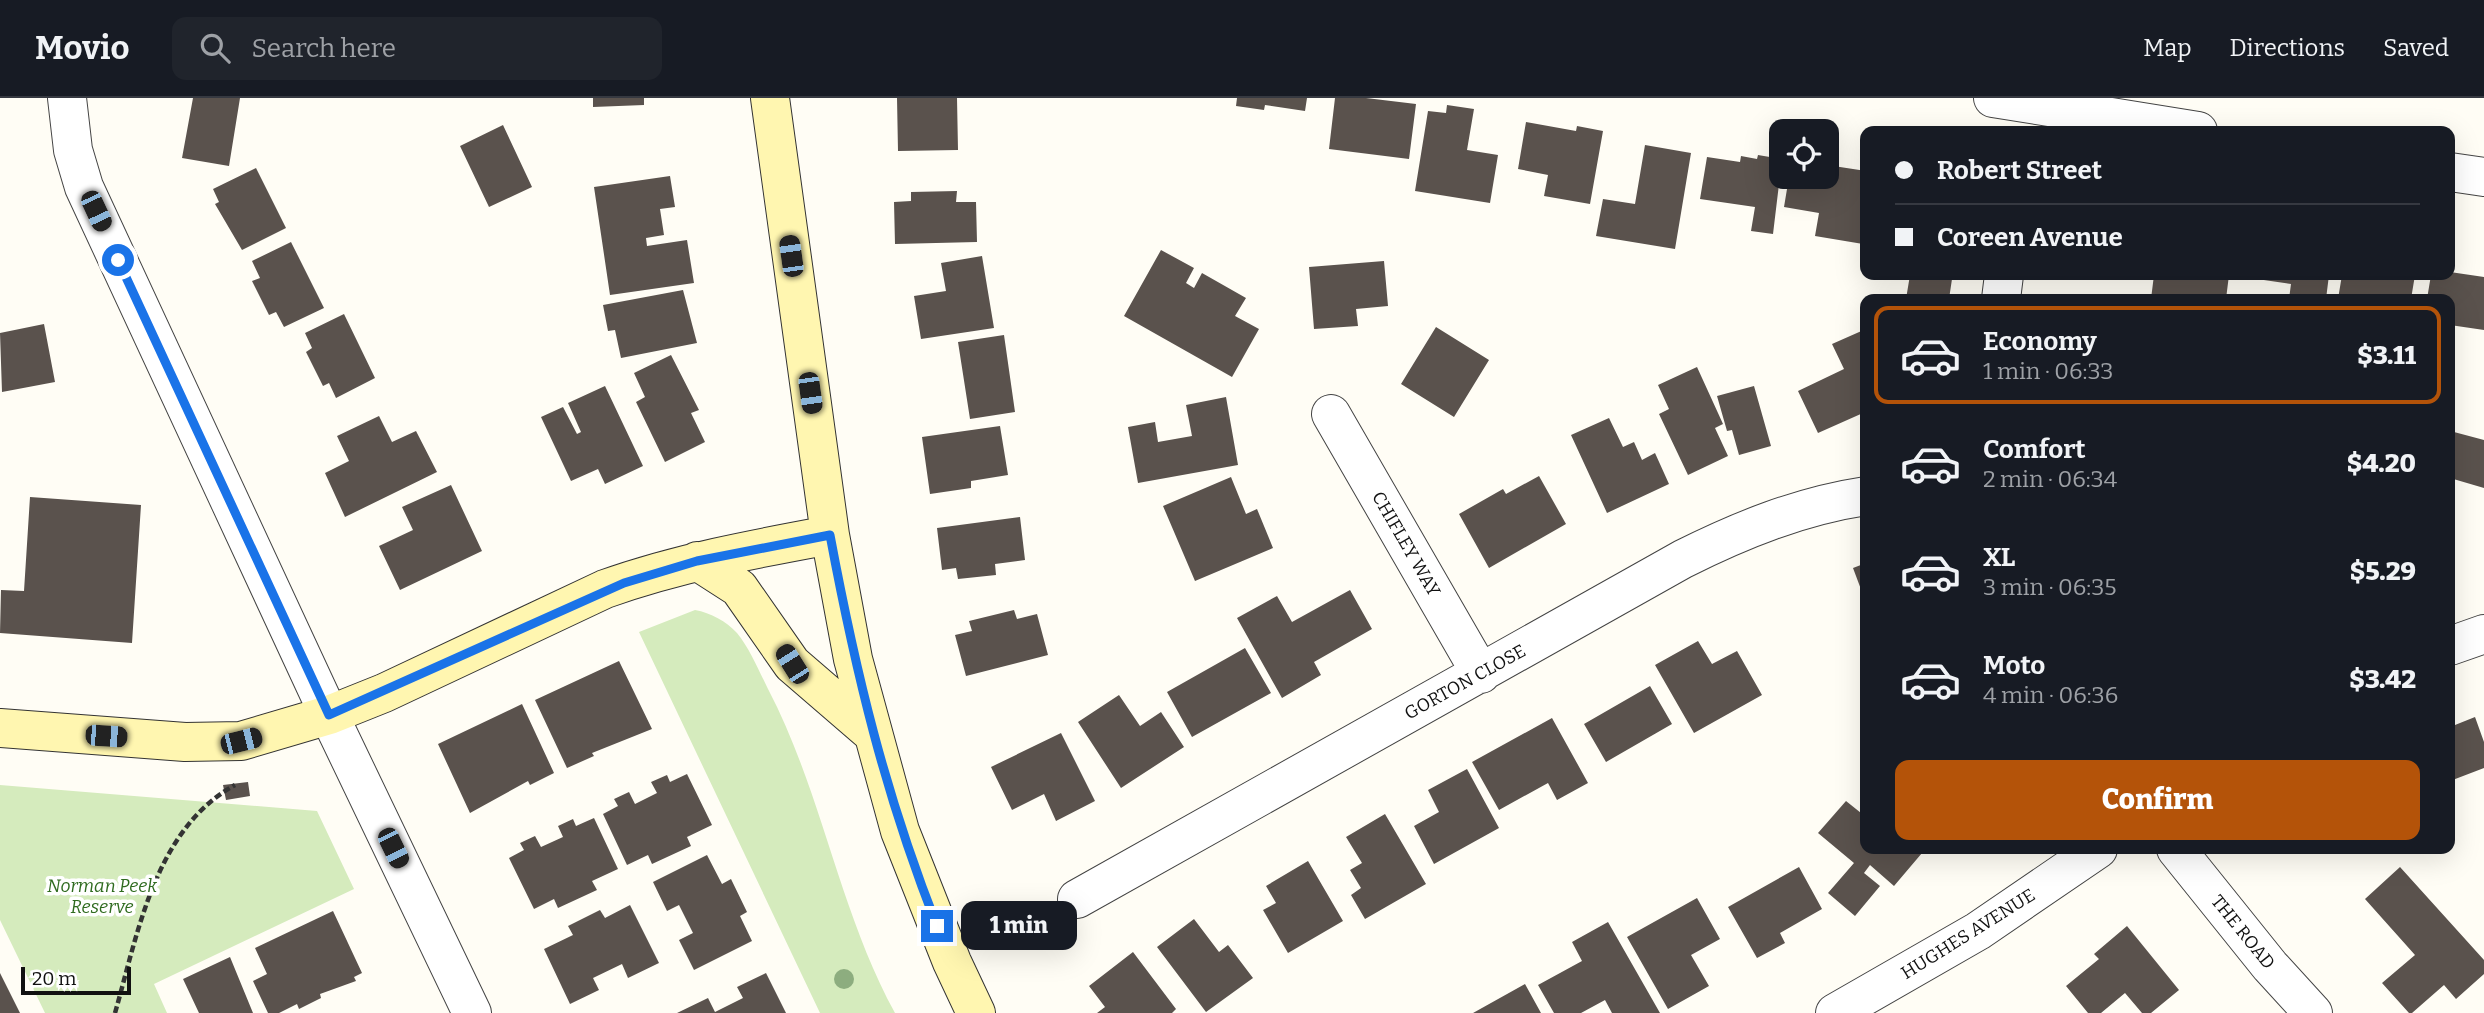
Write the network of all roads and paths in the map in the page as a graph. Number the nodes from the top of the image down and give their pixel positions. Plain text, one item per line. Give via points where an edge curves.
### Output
1 (67, 98) edge
2 (769, 98) edge
3 (2015, 111) edge
4 (2152, 126) edge
5 (2455, 173) edge
6 (2484, 177) edge
7 (1331, 414) dead end
8 (1860, 497) edge
9 (830, 535) junction
10 (697, 561) junction
11 (2484, 634) edge
12 (2455, 644) edge
13 (1481, 674) junction
14 (329, 715) junction
15 (0, 728) edge
16 (872, 733) junction
17 (235, 785) dead end
18 (2091, 854) edge
19 (2180, 854) edge
20 (1077, 899) dead end
21 (115, 1013) edge
22 (472, 1013) edge
23 (976, 1013) edge
24 (1835, 1013) edge
25 (2313, 1013) edge

1 - 14 street via 73,150 85,187
2 - 9 street
3 - 4 street
5 - 6 street
7 - 13 street, CHIFLEY WAY
8 - 13 street, GORTON CLOSE via 1796,512 1720,541
9 - 10 street
9 - 16 street
10 - 14 street via 605,589
10 - 16 street via 739,588 792,664
11 - 12 street
13 - 20 street, GORTON CLOSE
14 - 15 street via 241,741 213,743
14 - 22 street
16 - 23 street via 900,831
17 - 21 path via 203,807 157,877
18 - 24 street, HUGHES AVENUE via 1978,931
19 - 25 street, THE ROAD

